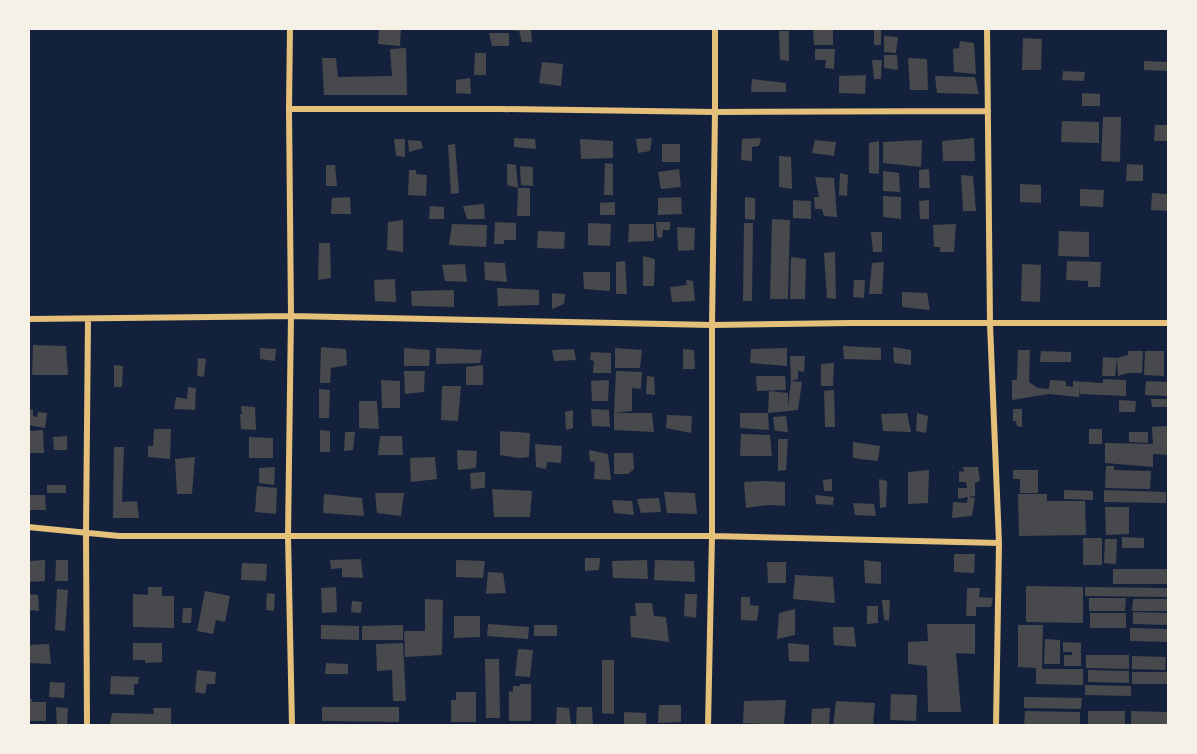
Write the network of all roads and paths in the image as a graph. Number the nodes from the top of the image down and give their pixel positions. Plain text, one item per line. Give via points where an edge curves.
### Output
1 (290, 28) edge
2 (715, 28) edge
3 (987, 28) edge
4 (288, 109) junction
5 (988, 111) junction
6 (715, 112) junction
7 (291, 316) junction
8 (28, 319) edge
9 (88, 319) junction
10 (1168, 323) edge
11 (990, 324) junction
12 (712, 325) junction
13 (28, 527) edge
14 (86, 533) junction
15 (288, 536) junction
16 (712, 536) junction
17 (999, 543) junction
18 (87, 726) edge
19 (292, 726) edge
20 (708, 726) edge
21 (996, 726) edge

1 - 4 street
2 - 6 street
3 - 5 street
4 - 6 street
4 - 7 street
5 - 6 street
5 - 11 street
6 - 12 street
7 - 9 street
7 - 12 street
7 - 15 street
8 - 9 street
9 - 14 street
10 - 11 street
11 - 12 street
11 - 17 street
12 - 16 street
13 - 14 street
14 - 15 street
14 - 18 street
15 - 16 street
15 - 19 street
16 - 17 street
16 - 20 street
17 - 21 street

